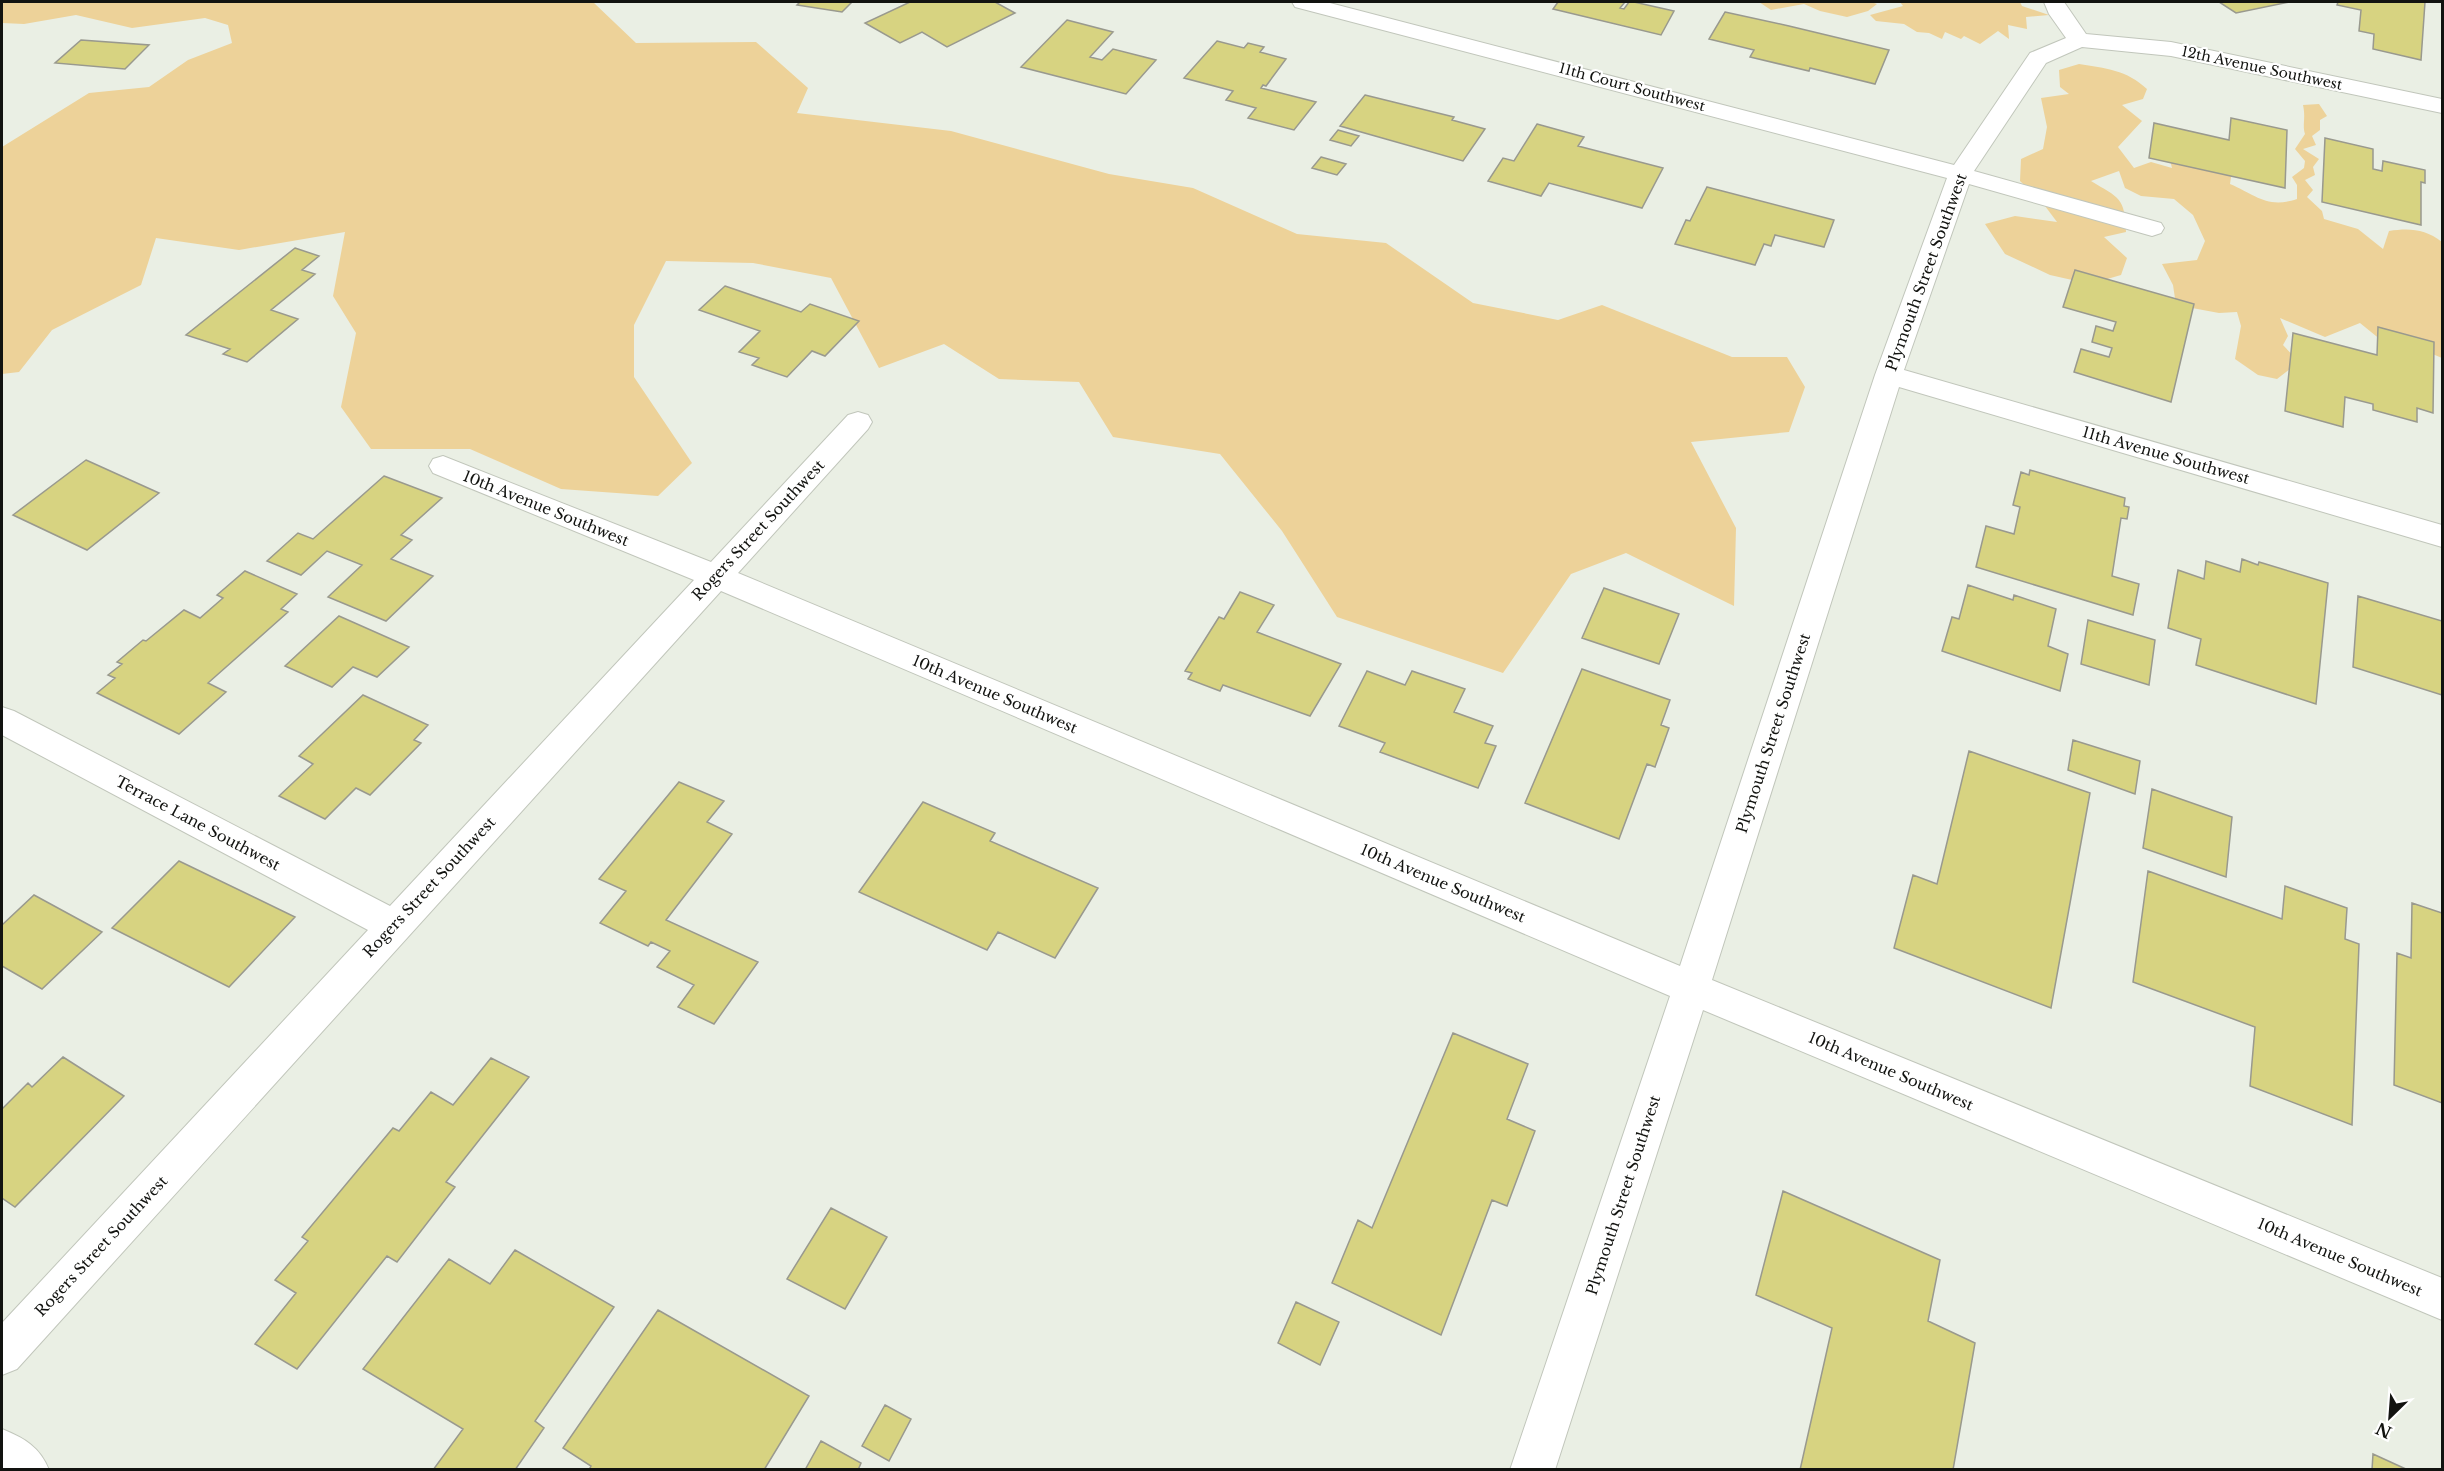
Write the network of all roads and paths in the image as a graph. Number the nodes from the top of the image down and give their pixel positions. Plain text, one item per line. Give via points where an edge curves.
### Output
1 (1303, 2) edge
2 (2054, 2) edge
3 (2079, 40) junction
4 (2442, 106) edge
5 (1960, 174) junction
6 (2152, 228) dead end
7 (1889, 375) junction
8 (858, 422) dead end
9 (444, 466) dead end
10 (2442, 536) edge
11 (715, 576) junction
12 (2, 720) edge
13 (394, 926) junction
14 (1691, 988) junction
15 (2442, 1299) edge
16 (2, 1354) edge
17 (2, 1451) edge
18 (27, 1470) edge
19 (1532, 1470) edge

1 - 5 street, 11th Court Southwest via 1392,15
2 - 3 street
3 - 4 street, 12th Avenue Southwest via 2171,49
3 - 5 street, Plymouth Street Southwest via 2038,58
5 - 6 street
5 - 7 street, Plymouth Street Southwest
7 - 10 street, 11th Avenue Southwest
7 - 14 street, Plymouth Street Southwest
8 - 11 street, Rogers Street Southwest
9 - 11 street, 10th Avenue Southwest
11 - 13 street, Rogers Street Southwest
11 - 14 street, 10th Avenue Southwest
12 - 13 street, Terrace Lane Southwest
13 - 16 street, Rogers Street Southwest
14 - 15 street, 10th Avenue Southwest
14 - 19 street, Plymouth Street Southwest
17 - 18 street

